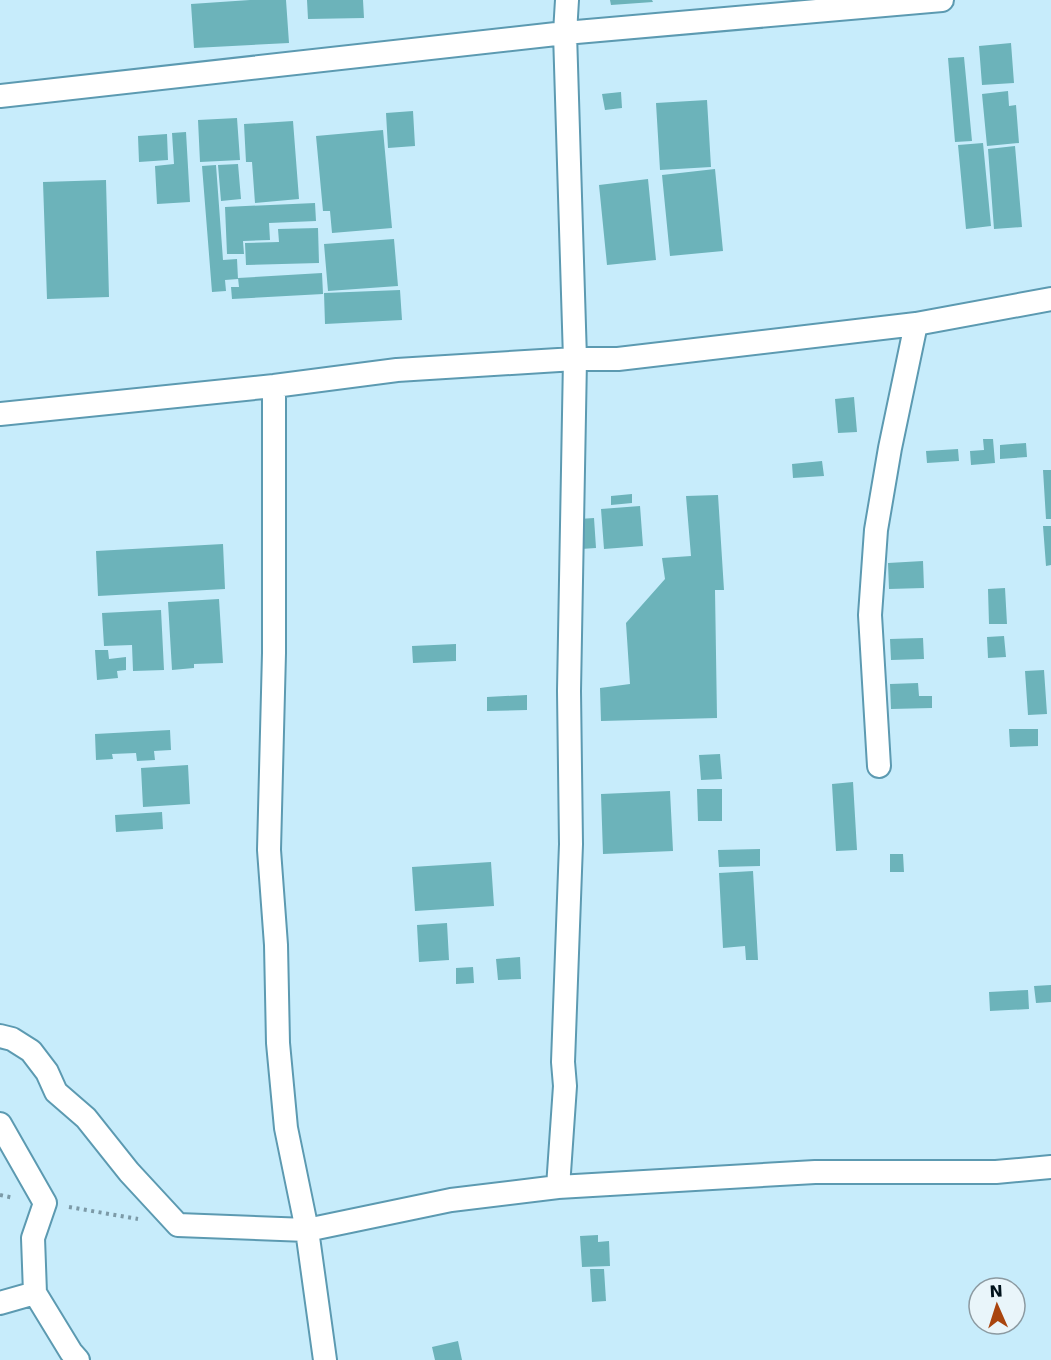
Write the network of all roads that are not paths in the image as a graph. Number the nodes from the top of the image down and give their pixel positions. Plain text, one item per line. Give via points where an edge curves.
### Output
1 (567, 0) edge
2 (942, 0) edge
3 (789, 7) edge
4 (565, 33) junction
5 (0, 96) edge
6 (1051, 299) edge
7 (916, 324) junction
8 (575, 359) junction
9 (274, 386) junction
10 (0, 414) edge
11 (879, 766) dead end
12 (0, 1036) edge
13 (0, 1124) edge
14 (1051, 1167) edge
15 (558, 1187) junction
16 (307, 1230) junction
17 (35, 1293) junction
18 (0, 1303) edge
19 (78, 1360) edge
20 (325, 1360) edge

1 - 4 street
2 - 3 street
3 - 4 street
4 - 5 street
4 - 8 street
6 - 7 street
7 - 8 street via 618,359
7 - 11 street via 876,530 870,615
8 - 9 street via 397,370
8 - 15 street via 569,692 571,844 565,1086
9 - 10 street
9 - 16 street via 269,850 286,1128
12 - 16 street via 31,1051 56,1092 87,1118 178,1225
13 - 17 street via 45,1203 33,1238
14 - 15 street via 996,1172 815,1172
15 - 16 street via 451,1200
16 - 20 street
17 - 18 street
17 - 19 street

